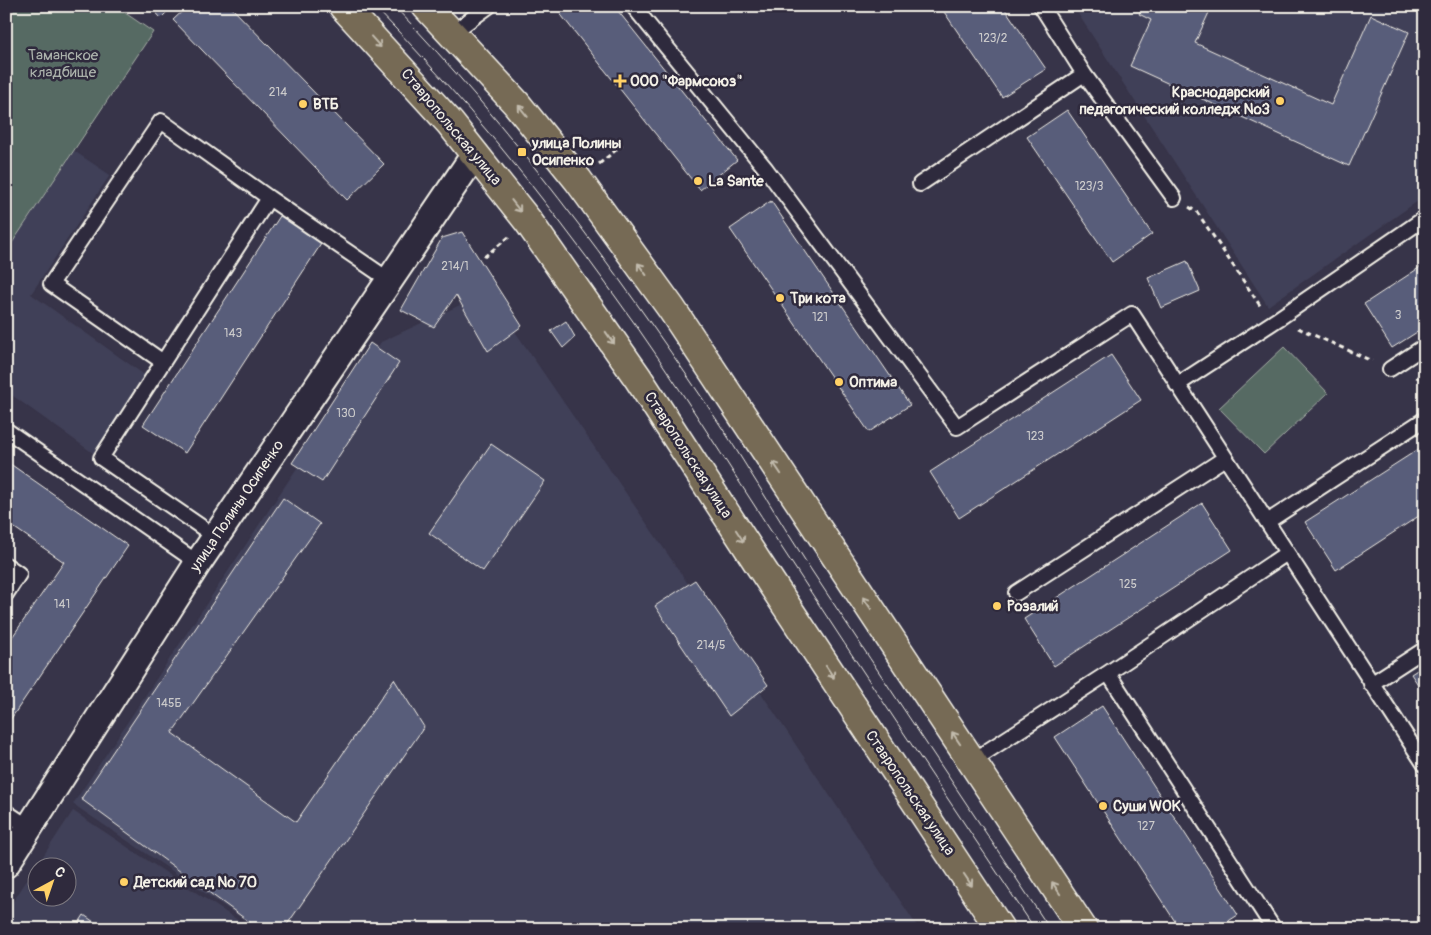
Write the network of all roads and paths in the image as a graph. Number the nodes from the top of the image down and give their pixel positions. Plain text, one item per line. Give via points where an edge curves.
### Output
1 (343, 6) edge
2 (426, 6) edge
3 (489, 6) edge
4 (633, 6) edge
5 (1041, 6) edge
6 (452, 33) junction
7 (1084, 74) junction
8 (622, 145) dead end
9 (475, 154) junction
10 (578, 180) junction
11 (920, 184) dead end
12 (269, 198) junction
13 (1174, 198) dead end
14 (1425, 218) edge
15 (528, 221) junction
16 (484, 257) dead end
17 (389, 280) junction
18 (1425, 346) edge
19 (163, 362) junction
20 (1390, 369) dead end
21 (1177, 385) junction
22 (1425, 419) edge
23 (6, 430) edge
24 (1225, 458) junction
25 (1267, 522) junction
26 (216, 537) junction
27 (1287, 553) junction
28 (198, 563) junction
29 (6, 565) edge
30 (1016, 593) dead end
31 (6, 594) edge
32 (1425, 649) edge
33 (1108, 673) junction
34 (1372, 684) junction
35 (972, 761) junction
36 (1425, 765) edge
37 (6, 812) edge
38 (30, 828) junction
39 (6, 864) edge
40 (1000, 929) edge
41 (1083, 929) edge
42 (1274, 929) edge

1 -> 9 main road, Ставропольская улица
2 - 6 main road
3 - 6 lane
4 - 21 lane via 766,168 957,427 1132,314
5 - 7 lane
10 -> 6 main road via 516,103
7 - 11 lane
7 - 13 lane
8 - 10 path
9 -> 15 main road, Ставропольская улица
9 - 17 street, улица Полины Осипенко
35 -> 10 main road via 671,308
12 - 17 lane
12 - 19 lane
12 - 19 lane via 161,121 51,284
14 - 21 lane
15 - 16 path
15 -> 40 main road, Ставропольская улица via 638,378
17 - 26 street, улица Полины Осипенко
18 - 20 lane
19 - 26 lane via 101,458
21 - 24 lane
22 - 25 lane
23 - 28 lane
24 - 25 lane
24 - 30 lane
25 - 27 lane
26 - 28 street, улица Полины Осипенко
27 - 33 lane
27 - 34 lane
28 - 38 street, улица Полины Осипенко
29 - 31 lane via 19,574
32 - 34 lane
33 - 35 lane
33 - 42 lane
34 - 36 lane
41 -> 35 main road
37 - 38 lane
38 - 39 street, улица Полины Осипенко

